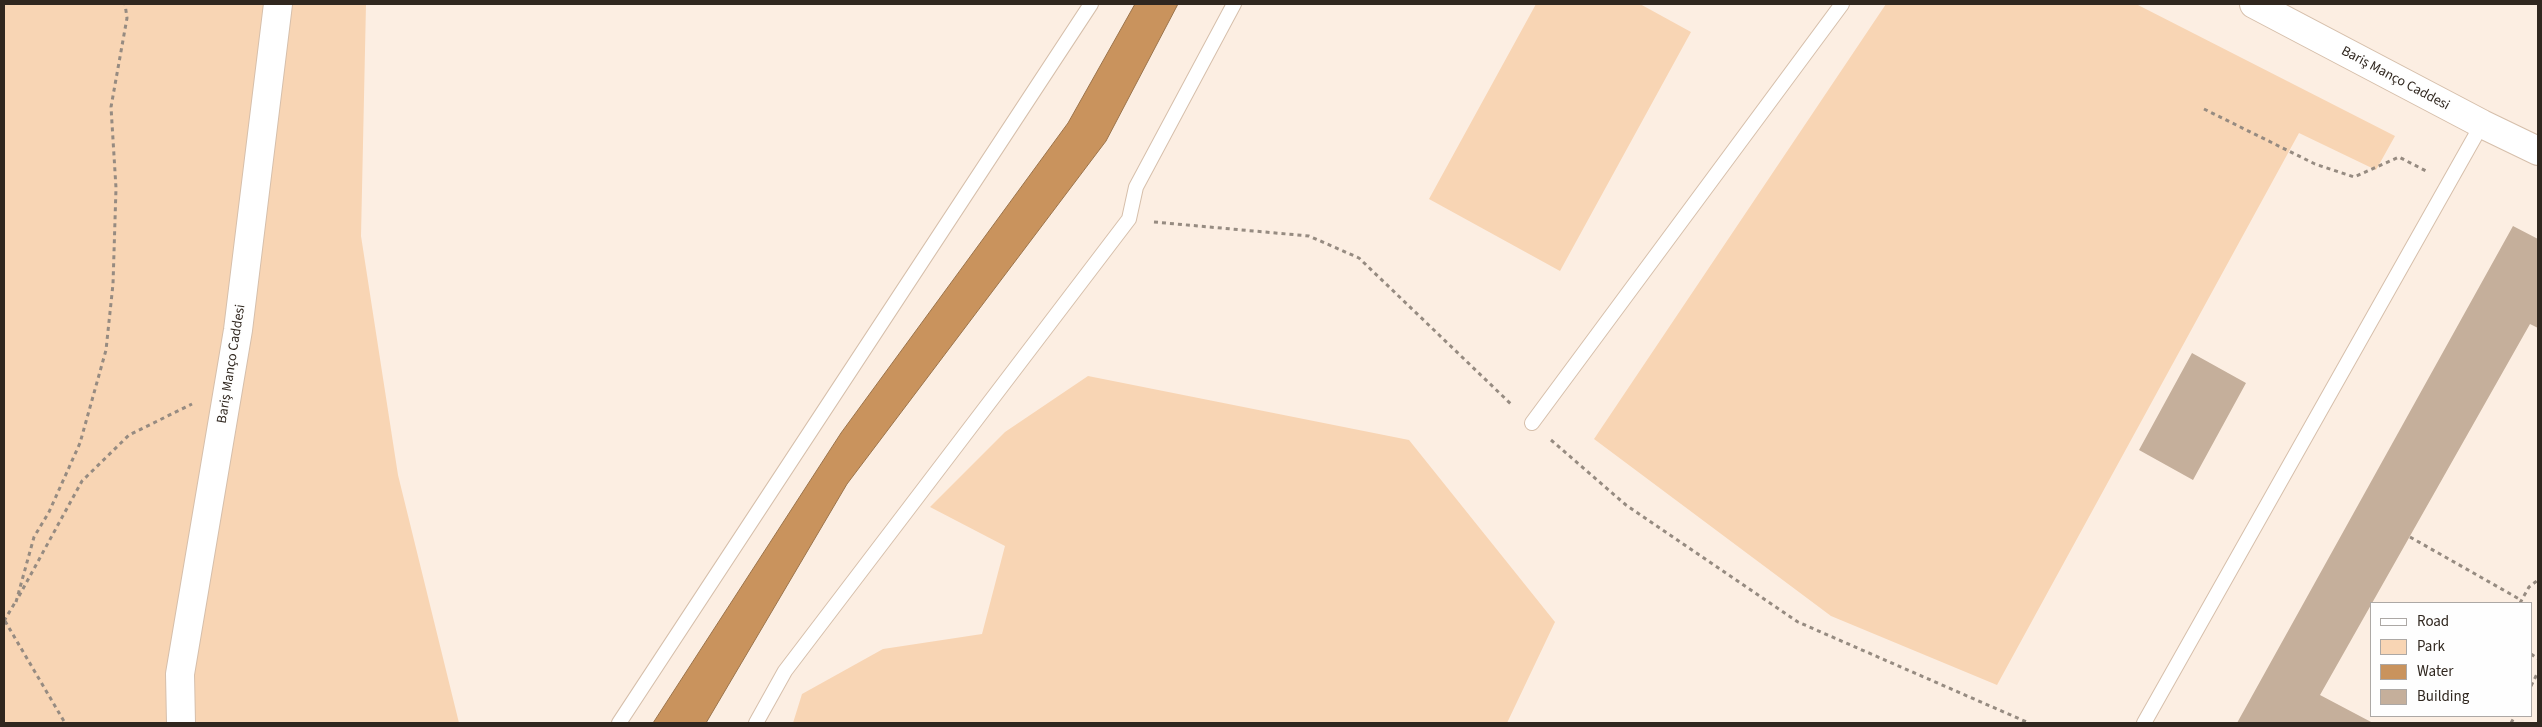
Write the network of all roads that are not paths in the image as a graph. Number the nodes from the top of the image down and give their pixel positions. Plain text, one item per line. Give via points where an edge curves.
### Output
1 (278, 4) edge
2 (1091, 4) edge
3 (1234, 4) edge
4 (1842, 4) edge
5 (2254, 4) edge
6 (2482, 124) junction
7 (2538, 151) edge
8 (1532, 423) road end
9 (181, 723) edge
10 (619, 723) edge
11 (756, 723) edge
12 (2144, 723) edge

1 - 9 street, Bariş Manço Caddesi via 238,330 180,674
2 - 10 lane
3 - 11 lane via 1136,187 1129,219 785,671
4 - 8 lane
5 - 6 street, Bariş Manço Caddesi
6 - 7 street, Bariş Manço Caddesi
6 - 12 lane

